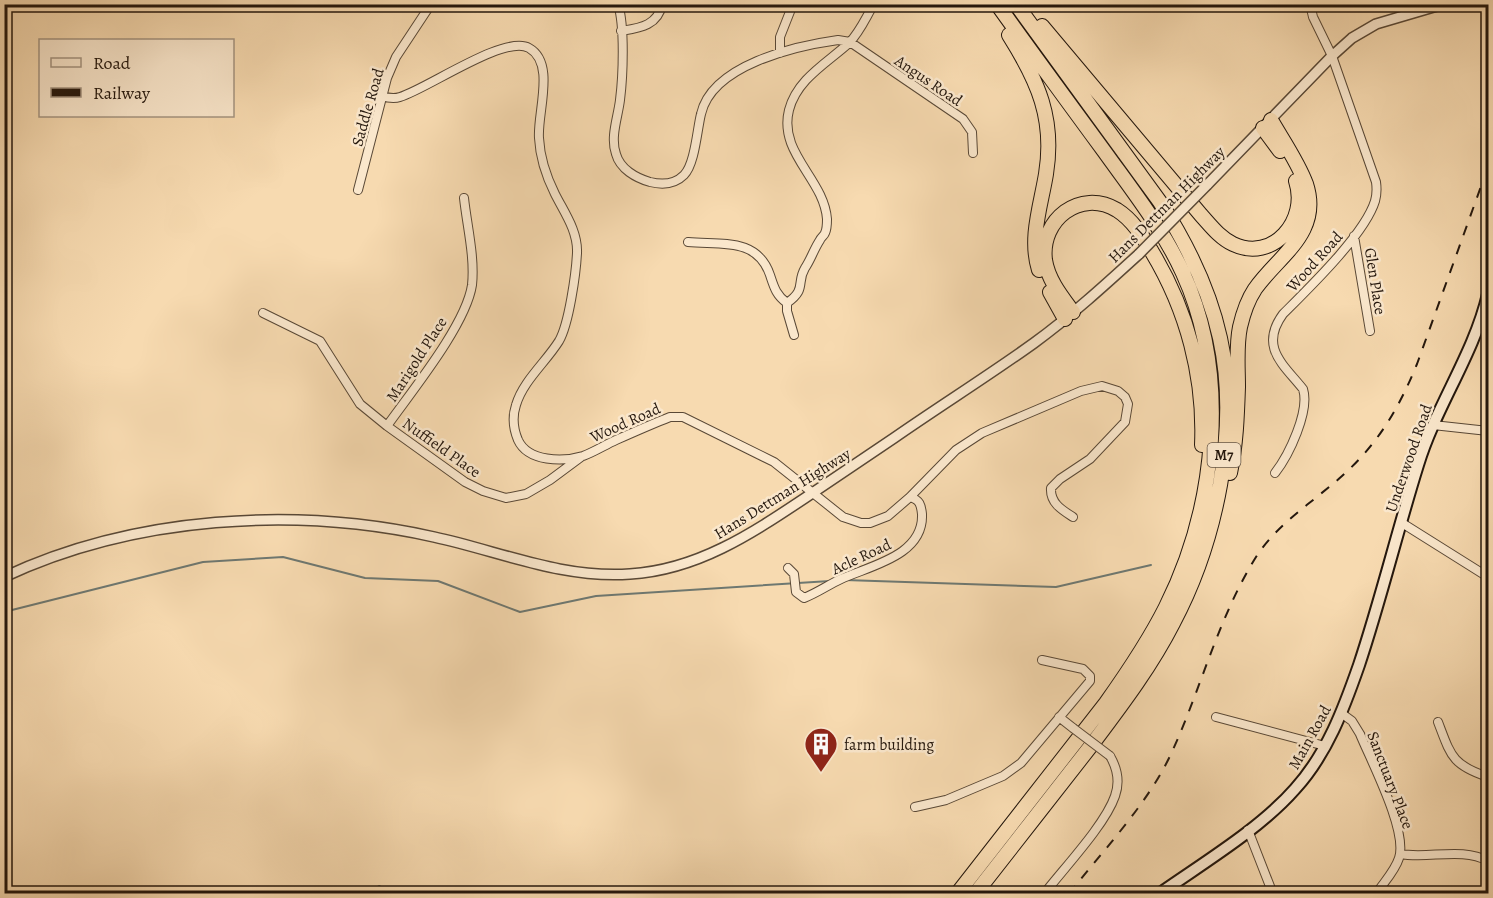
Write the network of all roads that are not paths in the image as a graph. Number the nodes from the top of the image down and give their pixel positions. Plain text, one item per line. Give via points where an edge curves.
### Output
1 (431, 4) edge
2 (618, 4) edge
3 (662, 4) edge
4 (793, 4) edge
5 (874, 4) edge
6 (988, 4) edge
7 (997, 4) edge
8 (1016, 4) edge
9 (1023, 4) edge
10 (1310, 4) edge
11 (1444, 4) edge
12 (621, 31) junction
13 (850, 42) junction
14 (780, 53) junction
15 (1332, 56) junction
16 (382, 96) junction
17 (1267, 124) junction
18 (973, 153) dead end
19 (358, 190) dead end
20 (464, 198) dead end
21 (1354, 236) junction
22 (688, 242) dead end
23 (1488, 294) edge
24 (787, 303) junction
25 (263, 313) dead end
26 (1069, 316) junction
27 (1370, 330) dead end
28 (794, 335) dead end
29 (1433, 424) junction
30 (387, 426) junction
31 (1488, 431) edge
32 (582, 456) junction
33 (1275, 473) dead end
34 (813, 492) junction
35 (910, 497) junction
36 (1073, 517) dead end
37 (1402, 523) junction
38 (1195, 531) junction
39 (788, 568) dead end
40 (4, 577) edge
41 (1488, 577) edge
42 (1186, 597) junction
43 (1378, 602) joint
44 (1042, 660) dead end
45 (1341, 713) junction
46 (1059, 717) junction
47 (1216, 717) dead end
48 (1438, 722) dead end
49 (1325, 746) junction
50 (1488, 777) edge
51 (915, 807) dead end
52 (1248, 830) junction
53 (1400, 854) junction
54 (1488, 861) edge
55 (4, 892) edge
56 (10, 894) edge
57 (957, 894) edge
58 (975, 894) edge
59 (1044, 894) edge
60 (1159, 894) edge
61 (1273, 894) edge
62 (1376, 894) edge

1 - 16 street, Saddle Road via 396,57
2 - 12 street
3 - 12 street via 658,16 649,24
4 - 14 street via 780,37
5 - 13 street
6 - 26 highway via 1032,74 1043,102 1049,148 1035,250 1044,282
7 - 38 highway, M7 via 1148,212 1193,298 1209,366 1212,417 1208,468
8 - 42 highway, M7 via 1175,225 1204,283 1213,312 1224,362 1225,451 1208,534
9 - 17 highway via 1215,230 1234,245 1259,247 1281,238 1295,222 1299,210 1295,177
10 - 15 street, Wood Road
11 - 15 street, Hans Dettman Highway via 1376,24
12 - 14 street via 616,155 629,172 657,184 678,179 689,168 701,113 712,91 749,63
13 - 14 street via 832,40
13 - 18 street, Angus Road via 963,119 972,132
13 - 24 street via 812,73 790,109 789,138 826,211 825,233 809,263 807,276 799,292
15 - 17 street, Hans Dettman Highway
15 - 21 street, Wood Road via 1376,182 1372,208
16 - 19 street, Saddle Road
16 - 32 street, Wood Road via 399,98 487,54 514,45 529,48 538,57 544,76 539,145 545,171 575,235 577,255 562,335 520,396 513,424 519,444 537,457
17 - 26 street, Hans Dettman Highway, bridge via 1139,254
17 - 42 highway via 1302,174 1309,211 1300,236 1246,303 1239,336 1236,437 1227,495 1208,556
20 - 30 street, Marigold Place via 472,262 470,293 447,340
21 - 27 street, Glen Place
21 - 33 street, Wood Road via 1283,314 1275,328 1275,351 1306,396 1290,450
22 - 24 street via 754,251 762,259 779,297
23 - 29 main road, Underwood Road via 1475,336
24 - 28 street
25 - 30 street, Nuffield Place via 320,341 356,399
26 - 34 street, Hans Dettman Highway
26 - 38 highway via 1046,263 1044,248 1048,234 1061,215 1075,207 1089,203 1107,206 1127,218 1142,236 1167,279 1191,342 1203,430
29 - 31 street
29 - 37 main road, Underwood Road
30 - 32 street, Nuffield Place via 465,482 506,498 533,490
32 - 34 street, Wood Road via 676,416 690,419 759,454
34 - 35 street, Wood Road via 843,517 861,523 888,516
34 - 40 street, Hans Dettman Highway via 727,547 692,562 643,573 584,574 402,531 338,522 270,520 190,525 137,535 73,551
35 - 36 street, Wood Road via 965,443 1081,391 1102,386 1125,397 1125,422 1090,459 1051,488 1052,499
35 - 39 street, Acle Road via 919,502 922,519 905,550 804,598 796,592 794,574
37 - 41 street
37 - 43 main road, Underwood Road
38 - 57 highway, M7 via 1166,606 1129,671
42 - 58 highway, M7 via 1133,690
43 - 45 main road, Main Road
44 - 46 street via 1083,669 1090,676 1087,686
45 - 49 main road, Main Road
45 - 53 street, Sanctuary Place via 1352,721 1364,744 1398,825
46 - 51 street via 1021,763 1003,776 946,800
46 - 59 street, bridge via 1110,756 1118,777 1115,795 1102,820
47 - 49 street
48 - 50 street via 1458,763
49 - 52 main road, Main Road via 1295,789
52 - 60 main road, Main Road
52 - 61 street
53 - 54 street via 1471,855
53 - 62 street, Sanctuary Place
55 - 56 street

